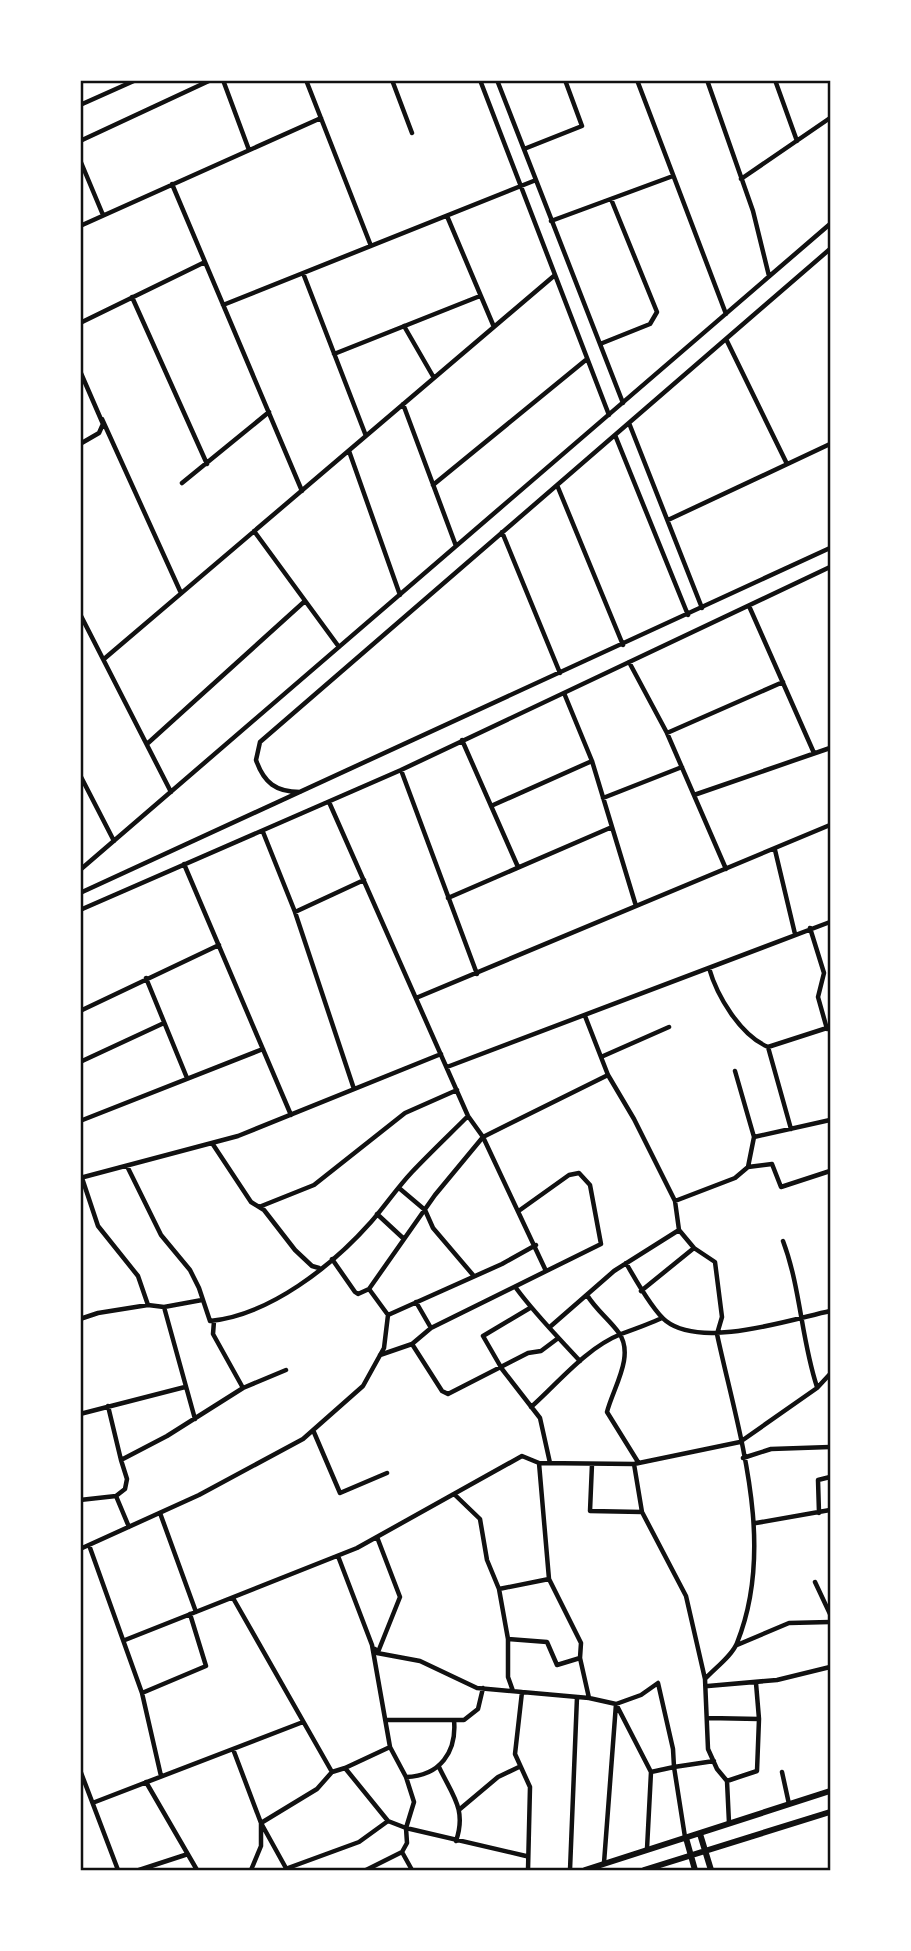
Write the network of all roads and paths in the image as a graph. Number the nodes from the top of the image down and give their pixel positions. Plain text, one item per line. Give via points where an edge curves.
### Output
1 (135, 80) edge
2 (211, 80) edge
3 (223, 80) edge
4 (306, 80) edge
5 (392, 80) edge
6 (480, 80) edge
7 (496, 80) edge
8 (565, 80) edge
9 (637, 80) edge
10 (707, 80) edge
11 (775, 80) edge
12 (80, 105) edge
13 (321, 118) junction
14 (831, 118) edge
15 (412, 133) dead end
16 (80, 141) edge
17 (797, 141) junction
18 (523, 149) junction
19 (249, 150) junction
20 (80, 160) edge
21 (673, 176) junction
22 (741, 179) junction
23 (536, 180) junction
24 (173, 184) junction
25 (520, 186) junction
26 (611, 199) junction
27 (103, 215) junction
28 (447, 216) junction
29 (551, 220) junction
30 (831, 224) edge
31 (80, 226) edge
32 (371, 246) junction
33 (831, 249) edge
34 (205, 261) junction
35 (303, 273) junction
36 (555, 275) junction
37 (769, 277) junction
38 (480, 296) junction
39 (132, 297) junction
40 (223, 305) junction
41 (726, 314) junction
42 (80, 323) edge
43 (404, 326) junction
44 (494, 327) junction
45 (726, 339) junction
46 (600, 344) junction
47 (334, 354) junction
48 (587, 359) junction
49 (80, 371) edge
50 (434, 378) junction
51 (623, 403) junction
52 (403, 404) junction
53 (269, 412) junction
54 (609, 415) junction
55 (102, 419) junction
56 (629, 423) junction
57 (615, 435) junction
58 (366, 436) junction
59 (80, 444) edge
60 (831, 444) edge
61 (349, 450) junction
62 (207, 464) junction
63 (788, 464) junction
64 (182, 483) dead end
65 (433, 485) junction
66 (557, 485) junction
67 (302, 491) junction
68 (667, 520) junction
69 (254, 531) junction
70 (502, 532) junction
71 (456, 546) junction
72 (831, 548) edge
73 (831, 567) edge
74 (181, 593) junction
75 (400, 595) junction
76 (305, 601) junction
77 (749, 606) junction
78 (702, 608) junction
79 (80, 614) edge
80 (688, 615) junction
81 (623, 645) junction
82 (339, 647) junction
83 (104, 659) junction
84 (629, 662) junction
85 (560, 673) junction
86 (783, 682) junction
87 (564, 693) junction
88 (667, 733) junction
89 (462, 740) junction
90 (147, 744) junction
91 (831, 748) edge
92 (814, 753) junction
93 (592, 761) junction
94 (682, 767) junction
95 (401, 770) junction
96 (80, 775) edge
97 (172, 792) junction
98 (300, 792) junction
99 (694, 794) junction
100 (603, 798) junction
101 (329, 802) junction
102 (491, 806) junction
103 (829, 825) edge
104 (612, 827) junction
105 (263, 832) junction
106 (831, 833) edge
107 (114, 841) junction
108 (775, 850) junction
109 (184, 864) junction
110 (518, 867) junction
111 (726, 869) junction
112 (80, 870) edge
113 (364, 880) junction
114 (80, 893) edge
115 (448, 898) junction
116 (636, 906) junction
117 (80, 910) edge
118 (295, 912) junction
119 (831, 922) edge
120 (810, 928) junction
121 (794, 934) junction
122 (219, 945) junction
123 (709, 968) junction
124 (477, 974) junction
125 (146, 978) junction
126 (416, 998) junction
127 (80, 1011) edge
128 (585, 1016) junction
129 (164, 1023) junction
130 (669, 1027) dead end
131 (829, 1028) edge
132 (768, 1047) junction
133 (263, 1049) junction
134 (441, 1054) junction
135 (601, 1057) junction
136 (80, 1062) edge
137 (447, 1067) junction
138 (735, 1071) dead end
139 (608, 1076) junction
140 (187, 1078) junction
141 (354, 1090) junction
142 (457, 1090) junction
143 (291, 1115) junction
144 (468, 1116) junction
145 (831, 1120) edge
146 (80, 1121) edge
147 (791, 1129) junction
148 (483, 1137) junction
149 (754, 1137) junction
150 (212, 1143) junction
151 (127, 1166) junction
152 (748, 1167) junction
153 (831, 1171) edge
154 (81, 1178) edge
155 (398, 1188) junction
156 (675, 1201) junction
157 (259, 1207) junction
158 (425, 1210) junction
159 (520, 1210) junction
160 (377, 1214) junction
161 (679, 1230) junction
162 (404, 1239) junction
163 (783, 1241) dead end
164 (536, 1245) junction
165 (694, 1248) junction
166 (332, 1259) junction
167 (626, 1263) junction
168 (320, 1268) junction
169 (546, 1271) junction
170 (473, 1275) junction
171 (516, 1288) junction
172 (369, 1289) junction
173 (641, 1291) junction
174 (587, 1295) junction
175 (201, 1300) junction
176 (416, 1302) junction
177 (148, 1305) junction
178 (164, 1307) junction
179 (530, 1308) junction
180 (831, 1311) edge
181 (388, 1315) junction
182 (802, 1317) junction
183 (662, 1318) junction
184 (80, 1319) edge
185 (214, 1321) junction
186 (551, 1326) junction
187 (431, 1328) junction
188 (621, 1334) junction
189 (717, 1334) junction
190 (557, 1339) junction
191 (412, 1344) junction
192 (380, 1355) junction
193 (580, 1361) junction
194 (502, 1368) junction
195 (286, 1370) dead end
196 (831, 1374) edge
197 (185, 1387) junction
198 (243, 1388) junction
199 (817, 1388) junction
200 (108, 1406) junction
201 (531, 1407) junction
202 (80, 1414) edge
203 (194, 1419) junction
204 (313, 1430) junction
205 (740, 1442) junction
206 (831, 1447) edge
207 (743, 1458) junction
208 (121, 1460) junction
209 (539, 1463) junction
210 (550, 1463) junction
211 (636, 1463) junction
212 (592, 1464) junction
213 (387, 1473) dead end
214 (831, 1477) edge
215 (454, 1494) junction
216 (116, 1496) junction
217 (80, 1500) edge
218 (831, 1510) edge
219 (642, 1512) junction
220 (160, 1513) junction
221 (819, 1513) junction
222 (756, 1523) junction
223 (129, 1527) junction
224 (377, 1537) junction
225 (89, 1545) junction
226 (80, 1549) edge
227 (338, 1556) junction
228 (549, 1579) junction
229 (815, 1582) dead end
230 (499, 1589) junction
231 (233, 1598) junction
232 (194, 1613) junction
233 (831, 1614) edge
234 (831, 1622) edge
235 (509, 1639) junction
236 (125, 1640) junction
237 (372, 1645) junction
238 (736, 1645) junction
239 (377, 1653) junction
240 (580, 1658) junction
241 (830, 1669) edge
242 (705, 1679) junction
243 (756, 1683) junction
244 (708, 1686) junction
245 (483, 1688) junction
246 (513, 1691) junction
247 (522, 1692) junction
248 (142, 1693) junction
249 (577, 1697) junction
250 (589, 1698) junction
251 (616, 1704) junction
252 (708, 1718) junction
253 (759, 1719) junction
254 (386, 1720) junction
255 (454, 1720) junction
256 (303, 1722) junction
257 (390, 1746) junction
258 (233, 1749) junction
259 (714, 1761) junction
260 (439, 1767) junction
261 (519, 1767) junction
262 (674, 1767) junction
263 (345, 1768) junction
264 (80, 1770) edge
265 (332, 1772) junction
266 (650, 1772) junction
267 (782, 1772) dead end
268 (161, 1776) junction
269 (406, 1777) junction
270 (727, 1781) junction
271 (146, 1782) junction
272 (831, 1791) edge
273 (95, 1801) junction
274 (790, 1805) junction
275 (460, 1809) junction
276 (831, 1812) edge
277 (388, 1821) junction
278 (261, 1823) junction
279 (729, 1825) junction
280 (406, 1828) junction
281 (700, 1834) junction
282 (686, 1838) junction
283 (456, 1841) junction
284 (647, 1849) junction
285 (705, 1851) junction
286 (402, 1852) junction
287 (186, 1855) junction
288 (526, 1856) junction
289 (691, 1856) junction
290 (604, 1863) junction
291 (287, 1869) edge
292 (118, 1871) edge
293 (139, 1871) edge
294 (197, 1871) edge
295 (251, 1871) edge
296 (366, 1871) edge
297 (412, 1871) edge
298 (528, 1871) edge
299 (570, 1871) edge
300 (585, 1871) edge
301 (644, 1871) edge
302 (695, 1871) edge
303 (711, 1871) edge

1 - 12 street
2 - 16 street
3 - 19 street
4 - 13 street
5 - 15 street
6 - 25 street
7 - 18 street
8 - 18 street via 582,126
9 - 21 street
10 - 22 street
11 - 17 street
13 - 19 street
13 - 32 street
14 - 17 street
17 - 22 street
18 - 23 street
19 - 24 street
20 - 27 street
21 - 26 street
21 - 41 street
22 - 37 street
23 - 25 street
23 - 29 street
24 - 27 street
24 - 34 street
25 - 28 street
25 - 36 street
26 - 29 street
26 - 46 street via 656,312 650,324
27 - 31 street
28 - 32 street
28 - 38 street
29 - 46 street
30 - 37 street
32 - 35 street
33 - 45 street
34 - 39 street
34 - 40 street
35 - 40 street
35 - 47 street
36 - 44 street
36 - 48 street
37 - 41 street
38 - 43 street
38 - 44 street
39 - 42 street
39 - 62 street
40 - 53 street
41 - 51 street
43 - 47 street
43 - 50 street
44 - 50 street
45 - 56 street
45 - 63 street
46 - 51 street
47 - 58 street
48 - 54 street
48 - 65 street
49 - 55 street
50 - 52 street
51 - 54 street
52 - 58 street
52 - 65 street
53 - 62 street
53 - 67 street
54 - 71 street
55 - 59 street via 99,433
55 - 74 street
56 - 57 street
56 - 68 street
57 - 66 street
57 - 80 street
58 - 61 street
60 - 63 street
61 - 67 street
61 - 75 street
62 - 64 street
63 - 68 street
65 - 71 street
66 - 70 street
66 - 81 street
67 - 69 street
68 - 78 street
69 - 74 street
69 - 76 street
70 - 85 street
70 - 98 street via 260,742 256,760 268,783 287,792
71 - 75 street
72 - 78 street
73 - 77 street
74 - 83 street
75 - 82 street
76 - 82 street
76 - 90 street
77 - 84 street
77 - 86 street
78 - 80 street
79 - 83 street
80 - 81 street
81 - 85 street
82 - 97 street
83 - 90 street
84 - 87 street
84 - 88 street
85 - 98 street
86 - 88 street
86 - 92 street
87 - 89 street
87 - 93 street
88 - 94 street
89 - 95 street
89 - 102 street
90 - 97 street
91 - 92 street
92 - 99 street
93 - 100 street
93 - 102 street
94 - 99 street
94 - 100 street
95 - 101 street
95 - 115 street
96 - 107 street
97 - 107 street
98 - 114 street
99 - 111 street
100 - 104 street
101 - 105 street
101 - 113 street
102 - 110 street
103 - 106 street
103 - 108 street
104 - 110 street
104 - 116 street
105 - 109 street
105 - 118 street
107 - 112 street
108 - 111 street
108 - 121 street
109 - 117 street
109 - 122 street
110 - 115 street
111 - 116 street
113 - 118 street
113 - 126 street
115 - 124 street
116 - 124 street
118 - 141 street
119 - 120 street
120 - 121 street
120 - 131 street via 824,973 818,997
121 - 123 street
122 - 125 street
122 - 133 street
123 - 128 street
123 - 132 street via 726,1005 755,1042
124 - 126 street
125 - 127 street
125 - 129 street
126 - 134 street
128 - 135 street
128 - 137 street
129 - 136 street
129 - 140 street
130 - 135 street
131 - 132 street
132 - 147 street
133 - 140 street
133 - 143 street
134 - 137 street
134 - 141 street
135 - 139 street
137 - 142 street
138 - 149 street
139 - 148 street
139 - 156 street
140 - 146 street
141 - 143 street
142 - 144 street
142 - 157 street via 405,1113 314,1185
143 - 150 street
144 - 148 street
144 - 155 street
145 - 147 street
147 - 149 street
148 - 158 street
148 - 159 street
149 - 152 street
150 - 151 street
150 - 157 street
151 - 154 street
151 - 175 street via 161,1235 190,1270
152 - 153 street via 772,1164 781,1187
152 - 156 street via 735,1178
154 - 177 street via 98,1226 138,1276
155 - 158 street
155 - 160 street
156 - 161 street
157 - 168 street via 295,1250
158 - 162 street
158 - 170 street via 433,1228
159 - 164 street
159 - 169 street via 569,1175 579,1173 590,1185 601,1244
160 - 162 street
160 - 166 street
161 - 165 street
161 - 167 street
162 - 172 street
163 - 182 street
164 - 169 street
164 - 170 street
165 - 173 street
165 - 189 street via 715,1262 722,1317
166 - 168 street
166 - 172 street via 355,1292
167 - 173 street
167 - 174 street
168 - 185 street via 263,1306
169 - 171 street
170 - 176 street
171 - 179 street
171 - 187 street
172 - 181 street
173 - 183 street
174 - 186 street
174 - 188 street
175 - 178 street
175 - 185 street
176 - 181 street
176 - 187 street
177 - 178 street
177 - 184 street
178 - 197 street
179 - 186 street
179 - 194 street via 483,1336
180 - 182 street
181 - 192 street
182 - 189 street
182 - 199 street
183 - 188 street
183 - 189 street via 679,1330
185 - 198 street via 213,1334
186 - 190 street
187 - 191 street
188 - 193 street
188 - 211 street via 625,1363 607,1412
189 - 205 street
190 - 193 street
190 - 194 street
191 - 192 street
191 - 194 street via 448,1394
192 - 204 street via 363,1385
193 - 201 street
194 - 201 street
195 - 198 street
196 - 199 street
197 - 200 street
197 - 203 street
198 - 203 street
199 - 205 street
200 - 202 street
200 - 208 street
201 - 210 street via 540,1418
203 - 208 street
204 - 213 street via 341,1493
204 - 220 street
205 - 207 street
205 - 211 street
206 - 207 street via 771,1449
207 - 222 street
208 - 216 street via 127,1479 125,1489
209 - 210 street
209 - 215 street via 522,1456
209 - 228 street
210 - 212 street
211 - 212 street
211 - 219 street
212 - 219 street via 590,1511
214 - 221 street via 818,1480
215 - 224 street
215 - 230 street via 481,1520
216 - 217 street
216 - 223 street
218 - 221 street
219 - 242 street via 686,1596
220 - 223 street
220 - 232 street
221 - 222 street
222 - 238 street via 749,1597
223 - 225 street
224 - 227 street
224 - 239 street via 400,1597
225 - 226 street
225 - 236 street
227 - 231 street
227 - 237 street
228 - 230 street
228 - 240 street via 581,1643
229 - 233 street
230 - 235 street
231 - 232 street
231 - 256 street
232 - 236 street
232 - 248 street via 206,1666
234 - 238 street via 789,1623
235 - 240 street via 547,1642 557,1665
235 - 246 street via 508,1677
236 - 248 street
237 - 239 street
237 - 254 street
238 - 242 street
239 - 245 street via 420,1661
240 - 250 street
241 - 243 street
242 - 244 street
243 - 244 street
243 - 253 street
244 - 252 street
245 - 246 street
245 - 255 street via 473,1716
246 - 247 street
247 - 249 street
247 - 261 street via 514,1754
248 - 268 street
249 - 250 street
249 - 299 street
250 - 251 street
251 - 262 street via 658,1684
251 - 266 street
251 - 290 street
252 - 253 street
252 - 259 street via 708,1749
253 - 270 street via 757,1771
254 - 255 street
254 - 257 street
255 - 260 street via 452,1751
256 - 258 street
256 - 265 street
257 - 263 street
257 - 269 street
258 - 268 street
258 - 278 street
259 - 262 street
259 - 270 street
260 - 269 street
260 - 275 street
261 - 275 street via 498,1777
261 - 288 street via 530,1787
262 - 266 street
262 - 282 street
263 - 265 street
263 - 277 street
264 - 273 street
265 - 278 street via 317,1789
266 - 284 street
267 - 274 street
268 - 271 street
269 - 280 street via 414,1802
270 - 279 street
271 - 273 street
271 - 287 street
272 - 274 main road
273 - 292 street
274 - 279 main road
275 - 283 street via 462,1823
276 - 285 main road
277 - 280 street
277 - 291 street via 359,1842
278 - 291 street
278 - 295 street via 261,1846
279 - 281 main road
280 - 283 street
280 - 286 street
281 - 282 main road
281 - 285 main road
282 - 284 main road
282 - 289 main road
283 - 288 street
284 - 290 main road
285 - 289 main road
285 - 303 main road
286 - 296 street
286 - 297 street
287 - 293 street
287 - 294 street
288 - 298 street
289 - 301 main road
289 - 302 main road
290 - 300 main road

